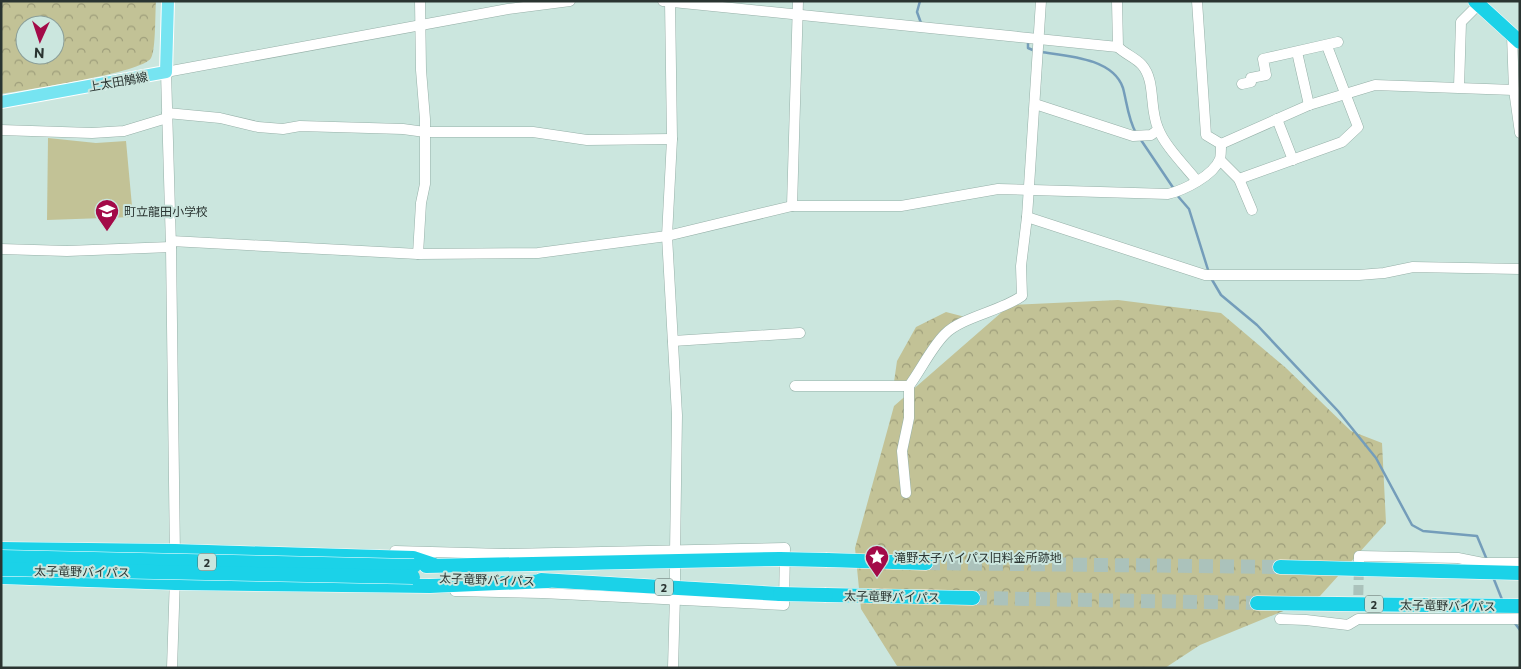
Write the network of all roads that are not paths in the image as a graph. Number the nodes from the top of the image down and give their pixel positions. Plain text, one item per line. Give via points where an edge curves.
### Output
1 (168, 1) edge
2 (420, 1) edge
3 (570, 1) edge
4 (663, 1) edge
5 (798, 1) edge
6 (1041, 1) edge
7 (1117, 1) edge
8 (1197, 1) edge
9 (670, 2) edge
10 (1479, 2) edge
11 (798, 14) junction
12 (420, 27) junction
13 (1040, 39) junction
14 (1516, 39) edge
15 (1338, 42) dead end
16 (1327, 46) junction
17 (1118, 47) junction
18 (1297, 52) junction
19 (166, 72) junction
20 (1242, 84) dead end
21 (1459, 87) junction
22 (1514, 90) junction
23 (1345, 93) junction
24 (1, 102) edge
25 (1035, 104) junction
26 (1309, 105) junction
27 (167, 116) junction
28 (1277, 119) junction
29 (1, 130) edge
30 (1158, 130) junction
31 (425, 132) junction
32 (1520, 133) edge
33 (672, 139) junction
34 (1221, 144) junction
35 (1220, 160) junction
36 (1293, 160) junction
37 (1238, 179) junction
38 (1197, 181) junction
39 (1028, 190) junction
40 (792, 206) junction
41 (1252, 210) dead end
42 (1027, 216) junction
43 (667, 236) junction
44 (171, 244) junction
45 (1, 249) edge
46 (418, 254) junction
47 (1520, 269) edge
48 (800, 333) dead end
49 (673, 341) junction
50 (795, 386) dead end
51 (909, 386) junction
52 (906, 494) dead end
53 (1, 544) edge
54 (174, 548) junction
55 (1, 549) edge
56 (675, 552) junction
57 (1, 558) edge
58 (1359, 559) dead end
59 (926, 563) tunnel mouth
60 (1520, 563) edge
61 (675, 567) dead end
62 (1280, 568) tunnel mouth
63 (1, 569) edge
64 (413, 572) junction
65 (1520, 573) edge
66 (1, 577) edge
67 (675, 582) dead end
68 (1, 584) edge
69 (175, 585) junction
70 (675, 597) junction
71 (973, 598) tunnel mouth
72 (1257, 603) tunnel mouth
73 (1520, 606) edge
74 (1520, 618) edge
75 (1280, 619) dead end
76 (172, 668) edge
77 (672, 668) edge

1 - 19 main road, 上太田鵤線
2 - 12 street
3 - 12 street via 508,9
4 - 9 street
5 - 11 street
6 - 13 street
7 - 17 street
8 - 34 street via 1206,135
9 - 11 street
9 - 33 street
10 - 14 highway
10 - 21 street via 1460,28
11 - 13 street
11 - 40 street
12 - 19 street
12 - 31 street
13 - 17 street
13 - 25 street
14 - 22 street
15 - 16 street
16 - 18 street
16 - 23 street
17 - 30 street via 1148,72
18 - 20 street via 1263,59 1266,75
18 - 26 street
19 - 24 main road, 上太田鵤線
19 - 27 street
21 - 22 street
21 - 23 street via 1375,84
22 - 32 street
23 - 26 street
23 - 36 street via 1358,127 1342,142
25 - 30 street via 1133,136 1151,135
25 - 39 street
26 - 28 street
27 - 29 street via 124,131
27 - 31 street via 220,118 258,127
27 - 44 street
28 - 34 street
28 - 36 street
30 - 38 street
31 - 33 street via 533,132 587,140
31 - 46 street via 425,184
33 - 43 street
34 - 35 street
35 - 37 street
35 - 38 street
36 - 37 street
37 - 41 street
38 - 39 street via 1178,192 1161,195
39 - 40 street via 998,189 902,206
39 - 42 street
40 - 43 street
42 - 47 street via 1205,275 1359,274 1414,267
42 - 51 street via 1020,266 1022,296 946,334
43 - 46 street via 538,253
43 - 49 street
44 - 45 street via 67,251
44 - 46 street
44 - 54 street
48 - 49 street
49 - 56 street via 677,415
50 - 51 street
51 - 52 street via 909,418 902,451
53 - 54 street
54 - 55 highway
54 - 56 street via 504,554
54 - 64 highway via 284,555
54 - 69 street
56 - 70 street via 785,548 784,605
57 - 64 highway, 太子竜野バイパス / 2, bridge
58 - 60 street via 1458,558 1483,564
59 - 64 highway, 太子竜野バイパス / 2, bridge via 780,560 434,565
61 - 67 street
62 - 65 highway
63 - 64 highway, 太子竜野バイパス / 2, bridge
64 - 69 highway via 284,584
64 - 71 highway, 太子竜野バイパス / 2, bridge via 780,594
66 - 69 highway
68 - 69 street
69 - 70 street
69 - 76 street
70 - 77 street
72 - 73 highway, 太子竜野バイパス / 2
74 - 75 street via 1358,615 1348,625

